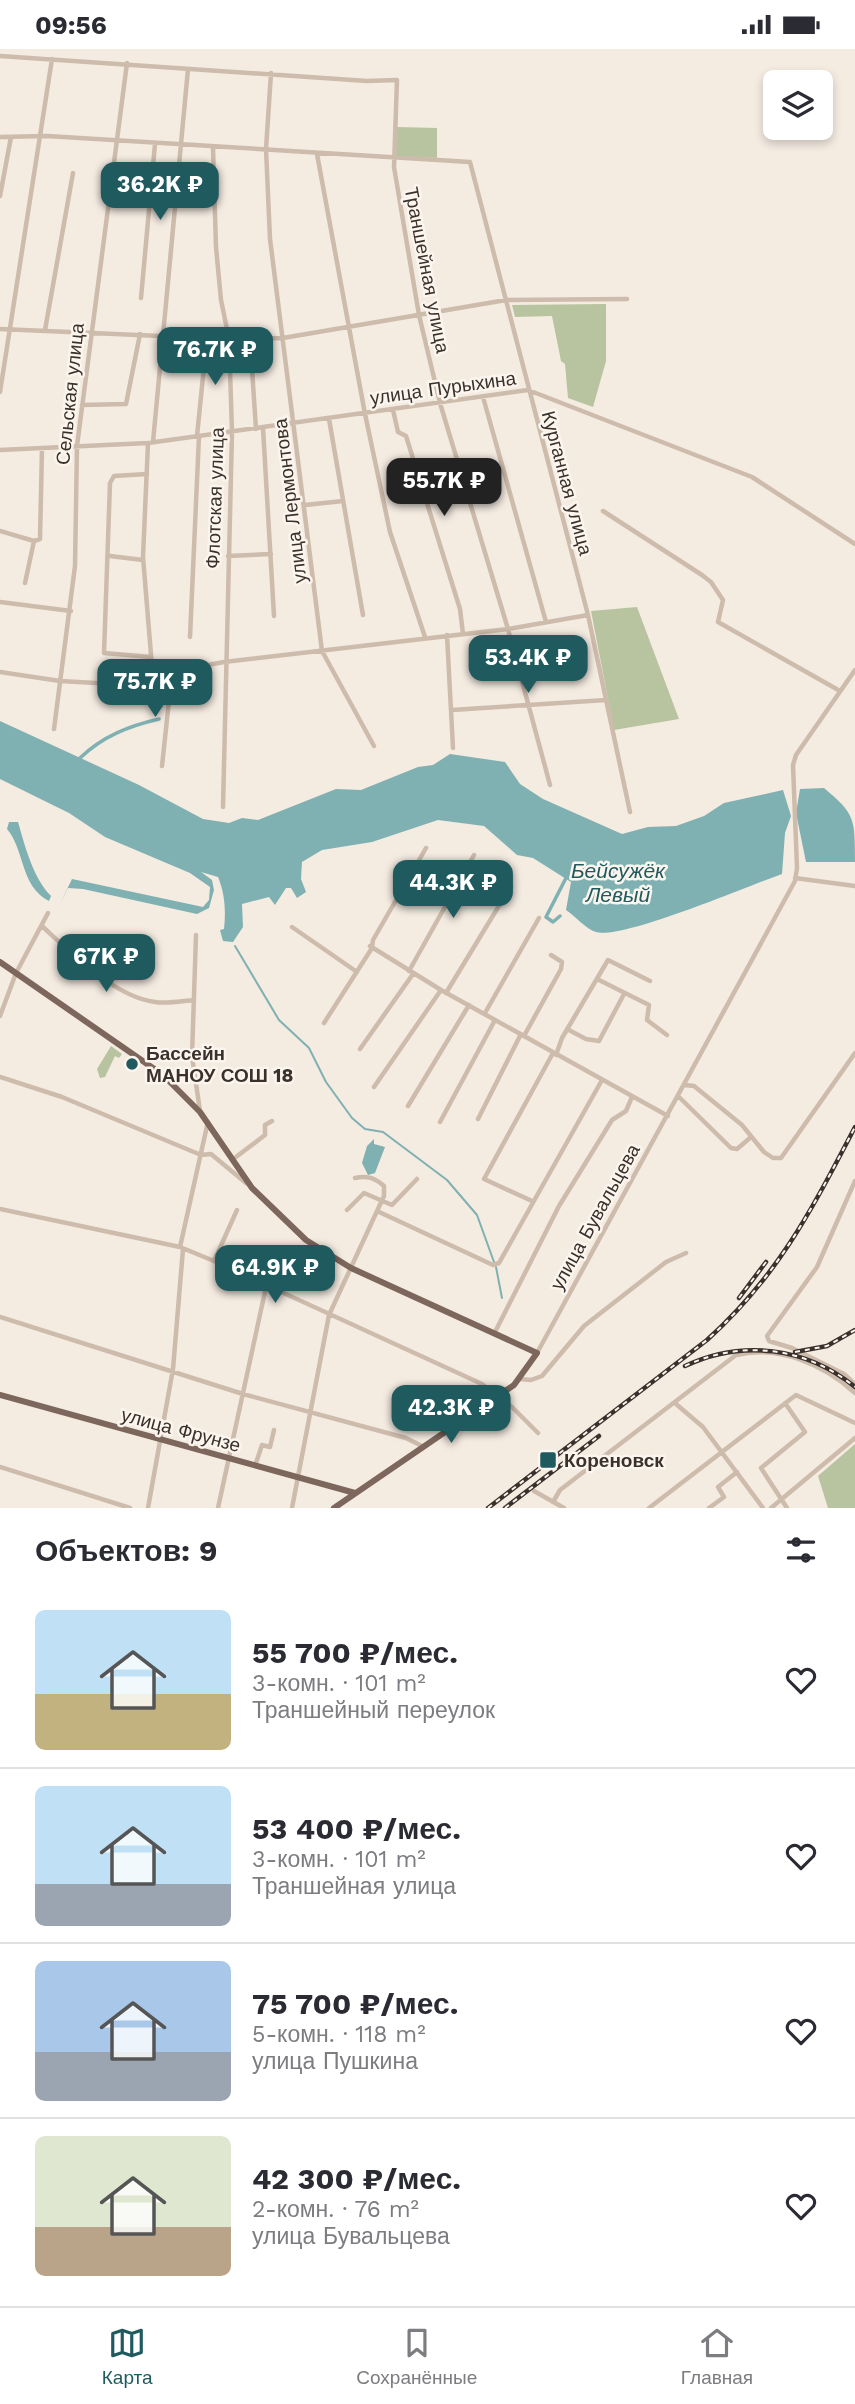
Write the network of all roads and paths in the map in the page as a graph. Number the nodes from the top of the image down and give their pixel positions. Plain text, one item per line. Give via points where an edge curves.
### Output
1 (0, 56) edge
2 (52, 59) junction
3 (127, 63) junction
4 (188, 69) junction
5 (271, 73) junction
6 (0, 137) edge
7 (11, 137) junction
8 (40, 139) junction
9 (115, 141) junction
10 (155, 143) junction
11 (182, 145) junction
12 (213, 148) junction
13 (266, 149) junction
14 (317, 154) junction
15 (394, 158) junction
16 (73, 173) dead end
17 (0, 196) edge
18 (141, 299) dead end
19 (627, 299) dead end
20 (506, 300) junction
21 (419, 315) junction
22 (348, 326) junction
23 (0, 329) edge
24 (8, 329) junction
25 (45, 330) junction
26 (90, 332) junction
27 (140, 334) junction
28 (165, 335) junction
29 (207, 337) junction
30 (250, 338) junction
31 (283, 338) junction
32 (229, 339) junction
33 (1, 372) edge
34 (528, 390) junction
35 (0, 392) edge
36 (483, 397) junction
37 (440, 403) junction
38 (82, 405) junction
39 (393, 410) junction
40 (365, 414) junction
41 (328, 419) junction
42 (295, 424) junction
43 (263, 428) junction
44 (256, 429) junction
45 (232, 432) junction
46 (198, 436) junction
47 (150, 442) junction
48 (77, 446) junction
49 (42, 448) junction
50 (0, 450) edge
51 (147, 474) junction
52 (343, 501) junction
53 (305, 505) junction
54 (603, 511) dead end
55 (0, 531) edge
56 (34, 541) junction
57 (855, 544) edge
58 (271, 554) junction
59 (228, 556) junction
60 (110, 557) junction
61 (143, 560) junction
62 (25, 583) dead end
63 (0, 602) edge
64 (71, 611) junction
65 (363, 615) dead end
66 (588, 615) junction
67 (274, 616) dead end
68 (546, 622) junction
69 (508, 629) junction
70 (463, 634) junction
71 (447, 635) junction
72 (190, 637) dead end
73 (425, 638) junction
74 (322, 651) junction
75 (151, 657) junction
76 (224, 662) junction
77 (855, 670) edge
78 (0, 672) edge
79 (172, 673) junction
80 (153, 679) junction
81 (60, 681) junction
82 (840, 691) junction
83 (606, 700) junction
84 (530, 707) junction
85 (452, 711) junction
86 (54, 729) dead end
87 (374, 746) dead end
88 (453, 748) dead end
89 (162, 766) dead end
90 (550, 785) dead end
91 (223, 807) dead end
92 (630, 812) dead end
93 (426, 848) dead end
94 (474, 855) dead end
95 (795, 878) junction
96 (511, 886) dead end
97 (855, 886) edge
98 (48, 913) dead end
99 (539, 918) dead end
100 (42, 926) junction
101 (292, 927) dead end
102 (196, 935) dead end
103 (371, 947) junction
104 (551, 955) dead end
105 (0, 962) edge
106 (357, 972) junction
107 (411, 972) junction
108 (16, 973) junction
109 (597, 979) junction
110 (650, 981) dead end
111 (444, 992) junction
112 (624, 994) junction
113 (194, 1000) junction
114 (469, 1005) junction
115 (485, 1013) junction
116 (0, 1016) edge
117 (495, 1020) junction
118 (324, 1023) dead end
119 (567, 1029) junction
120 (522, 1035) junction
121 (667, 1035) dead end
122 (360, 1049) dead end
123 (855, 1053) edge
124 (555, 1054) junction
125 (0, 1077) edge
126 (602, 1080) junction
127 (685, 1085) junction
128 (374, 1087) dead end
129 (632, 1097) junction
130 (679, 1097) junction
131 (408, 1106) dead end
132 (200, 1112) junction
133 (668, 1116) junction
134 (478, 1119) dead end
135 (272, 1121) dead end
136 (440, 1122) dead end
137 (207, 1126) junction
138 (751, 1137) junction
139 (201, 1155) junction
140 (232, 1160) junction
141 (355, 1178) dead end
142 (417, 1179) dead end
143 (855, 1181) edge
144 (252, 1188) junction
145 (532, 1202) junction
146 (381, 1203) junction
147 (0, 1209) edge
148 (237, 1210) dead end
149 (347, 1210) dead end
150 (377, 1211) junction
151 (182, 1248) junction
152 (686, 1253) dead end
153 (214, 1261) junction
154 (351, 1268) junction
155 (266, 1287) junction
156 (329, 1315) junction
157 (0, 1317) edge
158 (495, 1332) junction
159 (537, 1353) junction
160 (173, 1369) junction
161 (520, 1379) junction
162 (855, 1384) edge
163 (855, 1393) edge
164 (243, 1394) junction
165 (0, 1395) edge
166 (498, 1396) junction
167 (785, 1403) junction
168 (676, 1404) junction
169 (313, 1413) junction
170 (855, 1423) edge
171 (274, 1430) dead end
172 (537, 1433) dead end
173 (855, 1438) edge
174 (162, 1440) junction
175 (425, 1447) junction
176 (722, 1452) junction
177 (227, 1459) junction
178 (0, 1467) edge
179 (255, 1467) junction
180 (737, 1472) junction
181 (299, 1479) junction
182 (534, 1491) dead end
183 (355, 1493) junction
184 (781, 1499) junction
185 (552, 1502) junction
186 (130, 1508) edge
187 (148, 1508) edge
188 (218, 1508) edge
189 (292, 1508) edge
190 (334, 1508) edge
191 (564, 1508) edge
192 (649, 1508) edge
193 (709, 1508) edge
194 (763, 1508) edge
195 (771, 1508) edge
196 (788, 1508) edge

1 - 2 street
2 - 3 street
2 - 8 street
3 - 4 street
3 - 9 street, Сельская улица
4 - 5 street
4 - 11 street
5 - 13 street, улица Лермонтова
5 - 15 street, Траншейная улица via 397,80
6 - 7 street
7 - 8 street
7 - 17 street
8 - 9 street
8 - 24 street
9 - 10 street
9 - 26 street, Сельская улица
10 - 11 street
10 - 18 street
11 - 12 street
11 - 28 street
12 - 13 street
12 - 32 street, Флотская улица via 216,247
13 - 14 street
13 - 31 street, улица Лермонтова via 270,239
14 - 15 street
14 - 22 street
15 - 20 street, Курганная улица via 470,162
15 - 21 street, Траншейная улица
16 - 25 street
19 - 20 street
20 - 21 street
20 - 34 street, Курганная улица
21 - 22 street
21 - 37 street, Траншейная улица
22 - 31 street
22 - 40 street
23 - 24 street
24 - 25 street
24 - 33 street
25 - 26 street
26 - 27 street
26 - 38 street, Сельская улица
27 - 28 street
27 - 38 street via 126,404
28 - 29 street
28 - 47 street
29 - 32 street
29 - 46 street
30 - 31 street
30 - 32 street
30 - 44 street
31 - 42 street, улица Лермонтова
32 - 45 street, Флотская улица
33 - 35 street
34 - 36 street, улица Пурыхина
34 - 57 street, улица Пурыхина via 752,477
34 - 66 street, Курганная улица
36 - 37 street, улица Пурыхина
36 - 68 street
37 - 39 street, улица Пурыхина
37 - 69 street, Траншейная улица
38 - 48 street, Сельская улица
39 - 40 street, улица Пурыхина
39 - 70 street via 398,432 406,436 460,609
40 - 41 street, улица Пурыхина
40 - 73 street via 390,532
41 - 42 street, улица Пурыхина
41 - 52 street
42 - 43 street, улица Пурыхина
42 - 53 street, улица Лермонтова
43 - 44 street, улица Пурыхина
43 - 58 street
44 - 45 street, улица Пурыхина
45 - 46 street, улица Пурыхина
45 - 59 street, Флотская улица
46 - 47 street, улица Пурыхина
46 - 72 street
47 - 48 street, улица Пурыхина
47 - 51 street
48 - 49 street, улица Пурыхина
48 - 64 street, Сельская улица
49 - 50 street, улица Пурыхина
49 - 56 street via 40,539
51 - 60 street via 112,479
51 - 61 street
52 - 53 street
52 - 65 street
53 - 74 street, улица Лермонтова
54 - 82 street via 711,582 723,600 718,622
55 - 56 street
56 - 62 street
58 - 59 street
58 - 67 street
59 - 76 street, Флотская улица
60 - 61 street
60 - 75 street via 104,653
61 - 75 street
63 - 64 street
64 - 81 street, Сельская улица
66 - 68 street
66 - 83 street, Курганная улица
68 - 69 street
69 - 70 street
69 - 84 street, Траншейная улица
70 - 71 street
71 - 73 street
71 - 85 street
73 - 74 street
74 - 76 street
74 - 87 street, улица Лермонтова
75 - 80 street
76 - 79 street
76 - 91 street, Флотская улица
77 - 82 street
78 - 81 street
79 - 80 street
79 - 89 street
80 - 81 street via 132,685
81 - 86 street, Сельская улица
82 - 95 street, улица Бувальцева via 796,755 791,772
83 - 84 street
83 - 92 street, Курганная улица
84 - 85 street
84 - 90 street, Траншейная улица
85 - 88 street
93 - 103 street
94 - 107 street
95 - 97 street
95 - 127 street, улица Бувальцева
96 - 111 street
98 - 100 street
99 - 115 street
100 - 108 street
100 - 113 street via 89,970 121,988 154,1003
101 - 106 street
102 - 113 street
103 - 106 street
103 - 107 street
104 - 120 street via 563,965
105 - 108 main road
106 - 118 street
107 - 111 street
107 - 122 street
108 - 116 street
108 - 132 main road via 163,1075
109 - 110 street via 608,960
109 - 112 street
109 - 119 street
111 - 114 street
111 - 128 street
112 - 119 street via 600,1041
112 - 121 street via 649,1005 647,1020
113 - 132 street via 192,1055
114 - 115 street
114 - 131 street
115 - 117 street
117 - 120 street
117 - 136 street
119 - 124 street
120 - 124 street
120 - 134 street
123 - 138 street via 781,1158 764,1152
124 - 126 street
124 - 145 street via 484,1179
125 - 139 street via 62,1097
126 - 129 street
126 - 145 street
127 - 130 street, улица Бувальцева
127 - 138 street via 694,1086
129 - 133 street
129 - 158 street via 626,1111 612,1120 559,1206
130 - 133 street, улица Бувальцева
130 - 138 street via 731,1148 737,1149
132 - 137 main road
133 - 159 street, улица Бувальцева
135 - 140 street via 265,1125 265,1135
137 - 139 street
137 - 140 main road
139 - 144 street via 220,1159
139 - 151 street
140 - 144 main road
141 - 146 street via 369,1177 382,1183
142 - 146 street via 392,1205
143 - 162 street via 817,1267 767,1335 769,1342 792,1348
144 - 154 main road via 280,1219
145 - 150 street via 499,1263 493,1265
146 - 149 street via 364,1193
146 - 150 street
147 - 151 street
148 - 153 street
150 - 154 street
151 - 153 street
151 - 160 street
152 - 161 street via 666,1262 584,1326 542,1376
153 - 155 street
154 - 156 street
154 - 158 main road
155 - 156 street
155 - 164 street
156 - 166 street via 482,1384
156 - 169 street
157 - 160 street
158 - 159 main road
159 - 161 main road, улица Бувальцева
160 - 164 street
160 - 174 street
161 - 166 main road, улица Бувальцева
163 - 168 street via 833,1375 799,1359 743,1353 730,1358
164 - 169 street
164 - 177 street
165 - 174 main road, улица Фрунзе
166 - 172 street
166 - 175 main road, улица Бувальцева
167 - 170 street via 796,1395
167 - 176 street
167 - 184 street via 805,1432 761,1468
168 - 176 street via 703,1427
168 - 185 street via 560,1490
169 - 175 street
169 - 181 street
171 - 179 street via 270,1447 262,1445
173 - 184 street
174 - 177 main road, улица Фрунзе
174 - 187 street
175 - 183 main road, улица Бувальцева
176 - 180 street
176 - 192 street
177 - 179 main road, улица Фрунзе
177 - 188 street
178 - 186 street
179 - 181 main road, улица Фрунзе
180 - 193 street via 718,1487 724,1497
180 - 194 street
181 - 183 main road, улица Фрунзе
181 - 189 street
182 - 185 street
183 - 190 main road, улица Бувальцева
184 - 195 street
184 - 196 street
185 - 191 street

